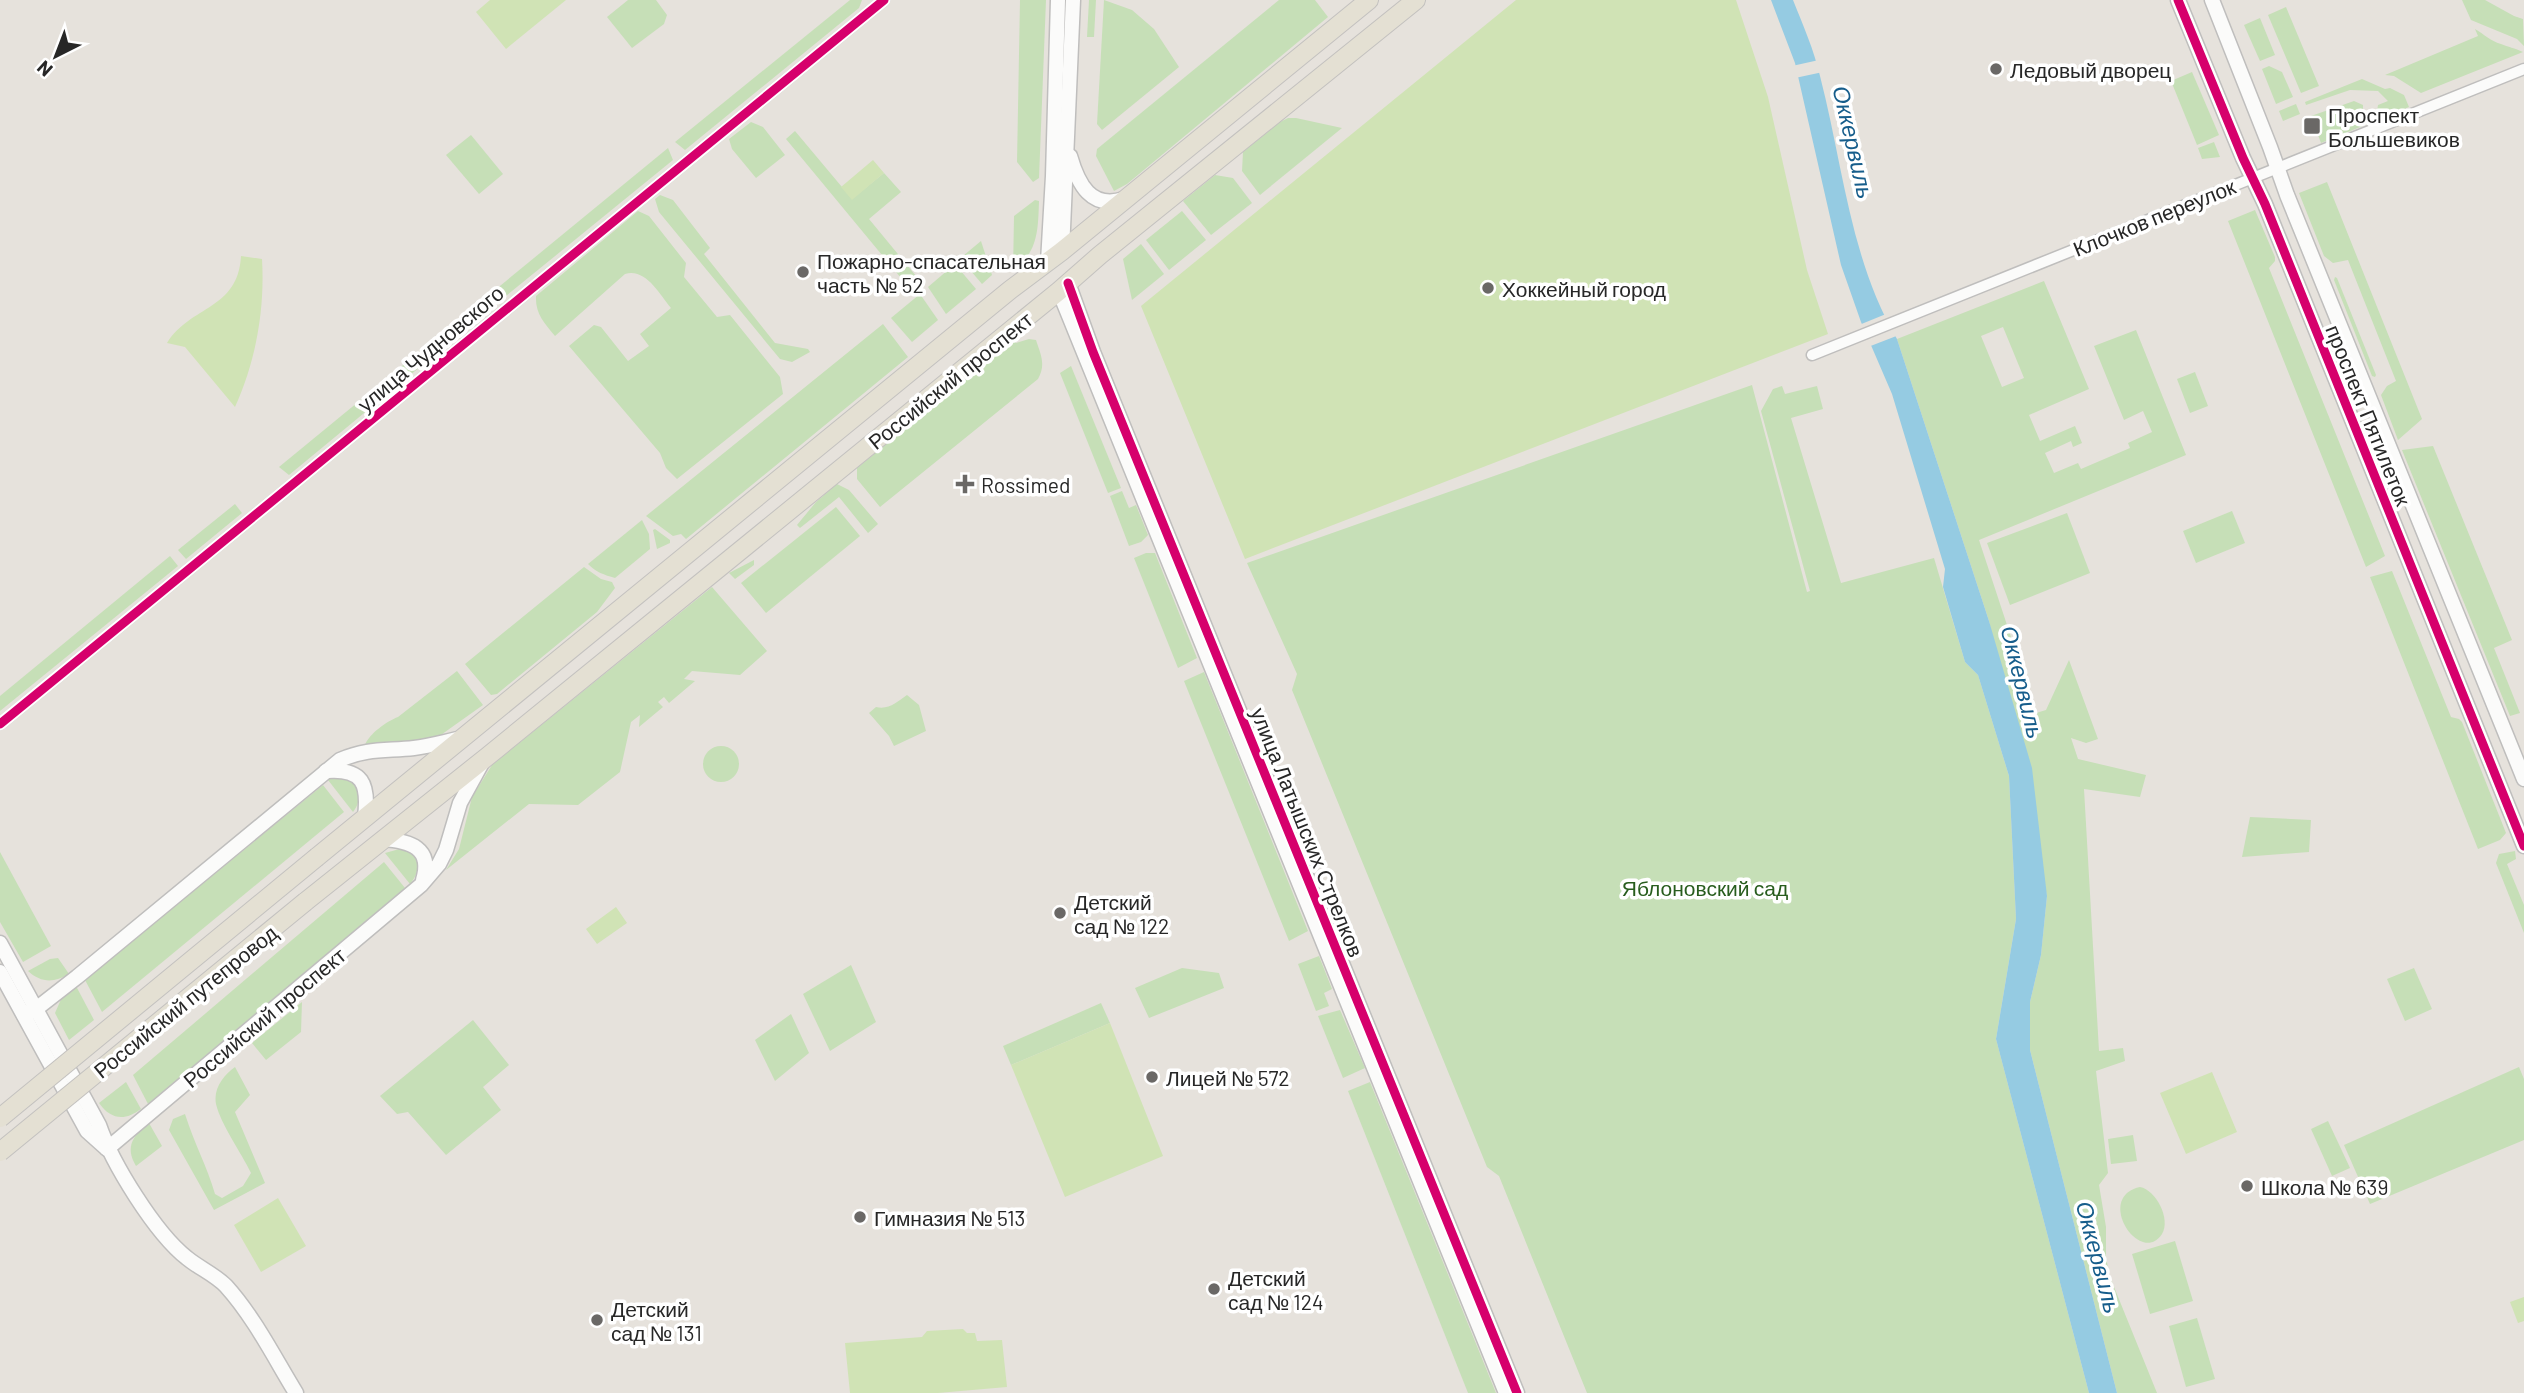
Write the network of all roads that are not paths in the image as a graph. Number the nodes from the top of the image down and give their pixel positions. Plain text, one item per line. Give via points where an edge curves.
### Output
1 (884, 0) edge
2 (1058, 0) edge
3 (1073, 0) edge
4 (1369, 0) edge
5 (1416, 0) edge
6 (2178, 0) edge
7 (2212, 0) edge
8 (2524, 69) edge
9 (1067, 144) junction
10 (2277, 167) junction
11 (2252, 178) junction
12 (1126, 199) junction
13 (1055, 256) junction
14 (1064, 287) junction
15 (1812, 355) dead end
16 (0, 724) edge
17 (464, 737) junction
18 (483, 760) junction
19 (326, 771) junction
20 (2524, 779) edge
21 (358, 823) junction
22 (376, 844) junction
23 (2524, 846) edge
24 (421, 885) junction
25 (0, 943) edge
26 (0, 972) edge
27 (30, 1012) junction
28 (0, 1118) edge
29 (107, 1149) junction
30 (0, 1152) edge
31 (296, 1393) edge
32 (1506, 1393) edge
33 (1517, 1393) edge

1 - 16 street, улица Чудновского
2 - 13 street
3 - 9 street
4 - 12 main road, Российский проспект
5 - 14 main road, Российский проспект
6 - 11 street, проспект Пятилеток
7 - 10 street, проспект Пятилеток
8 - 10 street, Клочков переулок
9 - 12 street via 1086,190 1108,203
9 - 13 street
10 - 11 street, Клочков переулок
10 - 20 street, проспект Пятилеток
11 - 15 street, Клочков переулок
11 - 23 street, проспект Пятилеток
12 - 13 main road, Российский проспект
13 - 14 main road, улица Латышских Стрелков
13 - 17 main road, Российский проспект
14 - 18 main road, Российский проспект
14 - 32 street, улица Латышских Стрелков
14 - 33 street, улица Латышских Стрелков
17 - 19 street, Российский проспект via 415,748 356,753
17 - 21 main road, Российский проспект
18 - 22 main road, Российский проспект
18 - 24 street, Российский проспект via 460,803 446,850
19 - 21 street via 347,771 363,781 367,790
19 - 27 street, Российский проспект
21 - 28 main road, Российский путепровод, bridge
22 - 24 street via 409,843 418,848 426,864
22 - 30 main road, Российский путепровод, bridge
24 - 29 street, Российский проспект
25 - 27 street
26 - 27 street
27 - 29 street via 99,1125
29 - 31 street via 174,1245 239,1301

